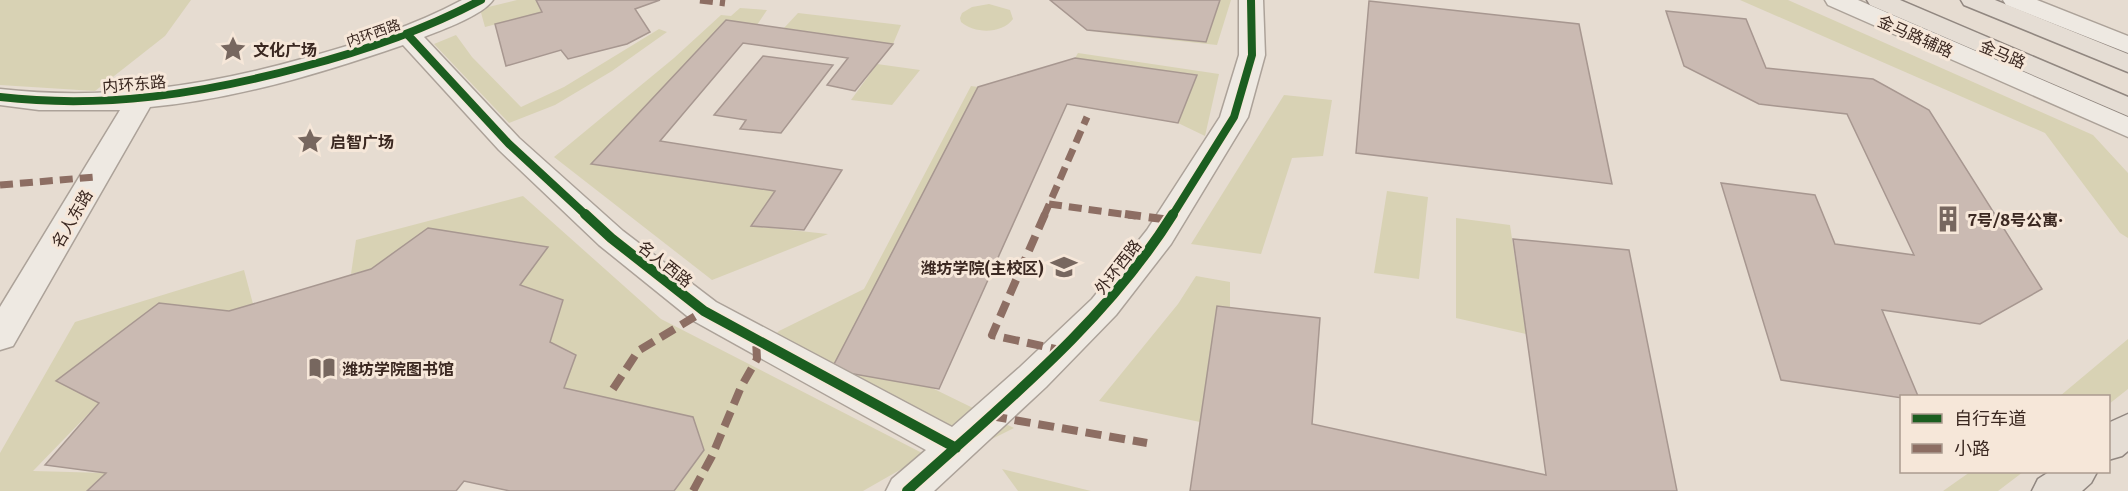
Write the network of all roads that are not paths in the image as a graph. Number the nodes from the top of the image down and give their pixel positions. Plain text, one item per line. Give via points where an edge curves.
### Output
1 (481, 0) edge
2 (1251, 0) edge
3 (1837, 0) edge
4 (1879, 0) edge
5 (1973, 0) edge
6 (2015, 0) edge
7 (408, 35) junction
8 (2128, 45) edge
9 (2128, 64) edge
10 (268, 77) joint
11 (0, 97) edge
12 (141, 99) junction
13 (2128, 107) edge
14 (2128, 128) edge
15 (0, 337) edge
16 (2128, 429) edge
17 (2110, 444) edge
18 (956, 448) junction
19 (2075, 473) edge
20 (907, 491) edge
21 (2053, 491) edge

1 - 7 street, 内环西路
2 - 18 street, 外环西路 via 1252,56 1234,117 1159,237 1104,307
3 - 14 street, 金马路辅路
4 - 13 main road, 金马路
5 - 9 main road
6 - 8 street
7 - 10 street, 内环西路
7 - 18 street, 名人西路 via 517,152 611,238 704,311
10 - 12 street, 内环东路
11 - 12 street, 内环东路 via 71,103
12 - 15 street, 名人东路
16 - 17 main road
18 - 20 street, 外环西路
19 - 21 main road

